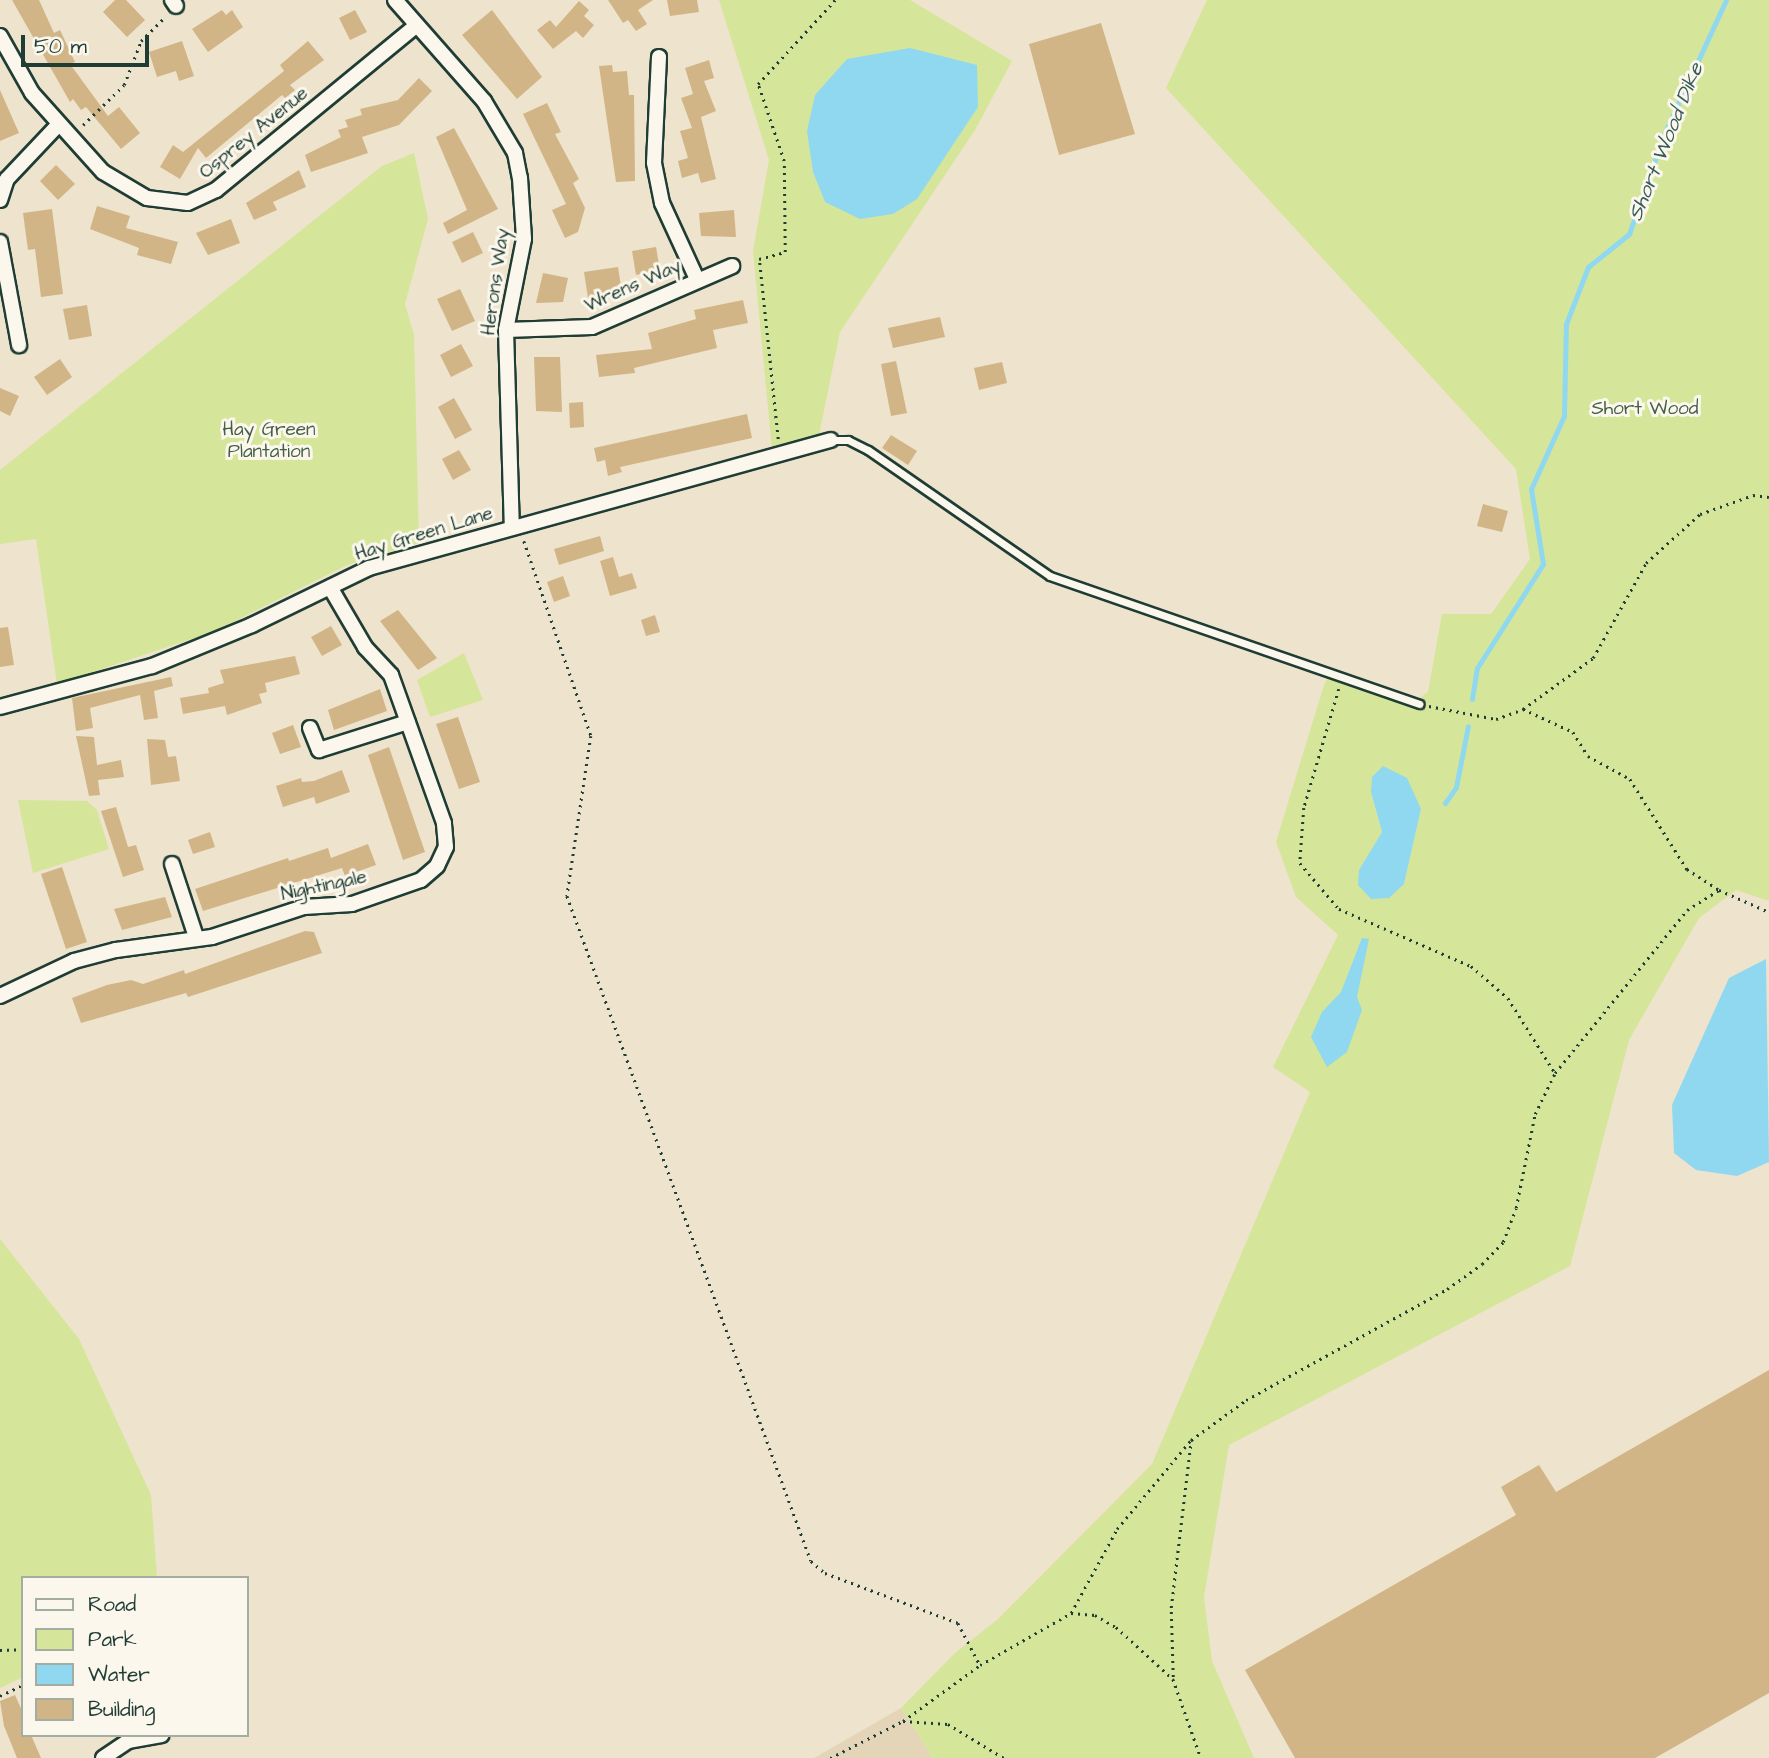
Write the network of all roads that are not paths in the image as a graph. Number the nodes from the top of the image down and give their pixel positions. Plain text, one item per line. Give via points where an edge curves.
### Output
1 (395, 0) edge
2 (416, 26) junction
3 (0, 36) edge
4 (659, 57) dead end
5 (59, 124) junction
6 (0, 200) edge
7 (0, 242) edge
8 (732, 266) dead end
9 (697, 279) junction
10 (506, 330) junction
11 (19, 345) dead end
12 (831, 440) joint
13 (517, 527) junction
14 (330, 587) junction
15 (1419, 704) road end
16 (0, 708) edge
17 (408, 722) junction
18 (310, 728) dead end
19 (172, 864) dead end
20 (197, 937) junction
21 (0, 996) edge
22 (127, 1738) edge
23 (103, 1758) edge

1 - 2 street, Herons Way
2 - 5 street, Osprey Avenue via 216,190 188,203 147,198 122,185 103,172
2 - 10 street, Herons Way via 484,101 514,153 524,239
3 - 5 street, Osprey Avenue via 32,93
4 - 9 street via 654,163 663,203
5 - 6 street via 7,179
7 - 11 street
8 - 9 street, Wrens Way
9 - 10 street, Wrens Way via 592,327
10 - 13 street, Herons Way
12 - 13 street, Hay Green Lane
12 - 15 lane via 848,440 868,450 1050,576
13 - 14 street, Hay Green Lane via 369,568
14 - 16 street, Hay Green Lane via 152,666
14 - 17 street, Nightingale via 365,647 391,675
17 - 18 street via 318,750
17 - 20 street, Nightingale via 444,823 446,847 437,866 421,880 352,904 304,907 212,937
19 - 20 street
20 - 21 street, Nightingale via 75,961
22 - 23 street

